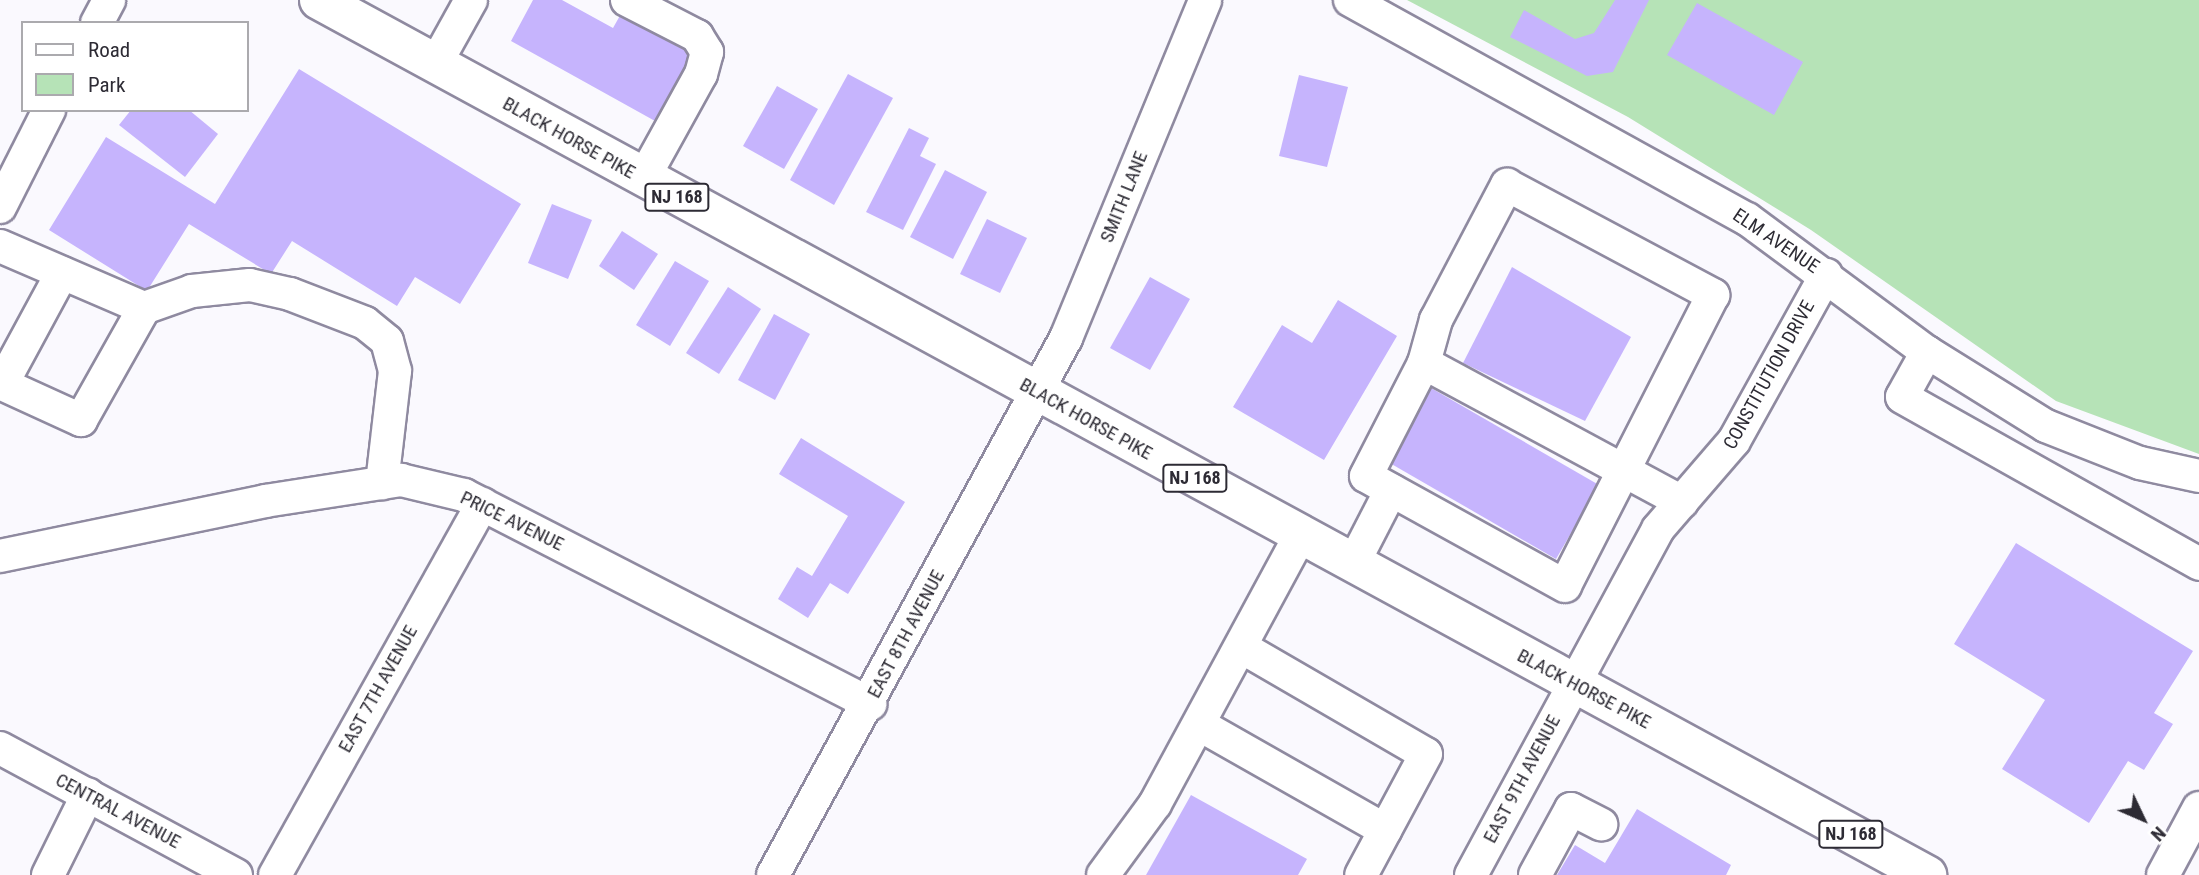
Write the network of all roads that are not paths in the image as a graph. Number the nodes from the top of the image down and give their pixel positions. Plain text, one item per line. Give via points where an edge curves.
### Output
1 (109, 0) edge
2 (319, 0) edge
3 (471, 0) edge
4 (627, 0) edge
5 (1205, 0) edge
6 (1350, 0) edge
7 (98, 21) edge
8 (436, 63) junction
9 (48, 112) edge
10 (643, 179) junction
11 (0, 207) edge
12 (0, 246) edge
13 (62, 273) junction
14 (1826, 275) junction
15 (144, 308) junction
16 (1927, 352) junction
17 (1424, 363) junction
18 (1037, 391) junction
19 (1624, 471) junction
20 (2199, 476) edge
21 (382, 483) junction
22 (1391, 490) junction
23 (1682, 502) junction
24 (482, 504) junction
25 (1300, 536) junction
26 (0, 556) edge
27 (1353, 564) junction
28 (2199, 564) edge
29 (1243, 648) junction
30 (1574, 684) junction
31 (870, 704) junction
32 (1200, 725) junction
33 (0, 748) edge
34 (88, 794) junction
35 (2199, 808) edge
36 (1601, 824) dead end
37 (1385, 830) junction
38 (48, 875) edge
39 (236, 875) edge
40 (275, 875) edge
41 (773, 875) edge
42 (1102, 875) edge
43 (1361, 875) edge
44 (1471, 875) edge
45 (1535, 875) edge
46 (1927, 875) edge
47 (2163, 875) edge

1 - 7 street
2 - 8 main road, BLACK HORSE PIKE / NJ 168
3 - 8 street
4 - 10 street via 696,36 706,52 701,74
5 - 18 street, SMITH LANE via 1066,338
6 - 14 street, ELM AVENUE via 1747,219
8 - 10 main road, BLACK HORSE PIKE / NJ 168
9 - 11 street
10 - 18 main road, BLACK HORSE PIKE / NJ 168
12 - 13 street
13 - 15 street
13 - 15 street via 2,384 81,420
14 - 16 street, ELM AVENUE
14 - 23 street, CONSTITUTION DRIVE via 1734,441
15 - 21 street via 192,291 250,285 290,294 365,323 387,341 395,371
16 - 20 street, ELM AVENUE via 2046,426 2140,463
16 - 28 street via 1902,397
17 - 19 street
17 - 19 street via 1436,320 1507,185 1701,289 1713,296
17 - 22 street via 1366,476
18 - 25 main road, BLACK HORSE PIKE / NJ 168
18 - 31 street, EAST 8TH AVENUE
19 - 22 street via 1565,586
19 - 23 street
21 - 24 street, PRICE AVENUE via 401,480
21 - 26 street, PRICE AVENUE via 265,501
22 - 27 street
23 - 30 street, CONSTITUTION DRIVE via 1658,529
24 - 31 street, PRICE AVENUE
24 - 40 street, EAST 7TH AVENUE
25 - 27 main road, BLACK HORSE PIKE / NJ 168
25 - 29 street
27 - 30 main road, BLACK HORSE PIKE / NJ 168
29 - 32 street
29 - 37 street via 1426,754
30 - 44 street, EAST 9TH AVENUE
30 - 46 main road, BLACK HORSE PIKE / NJ 168
31 - 41 street, EAST 8TH AVENUE
32 - 37 street
32 - 42 street via 1155,804
33 - 34 street, CENTRAL AVENUE
34 - 38 street
34 - 39 street, CENTRAL AVENUE
35 - 47 street
36 - 45 street via 1570,809
37 - 43 street

